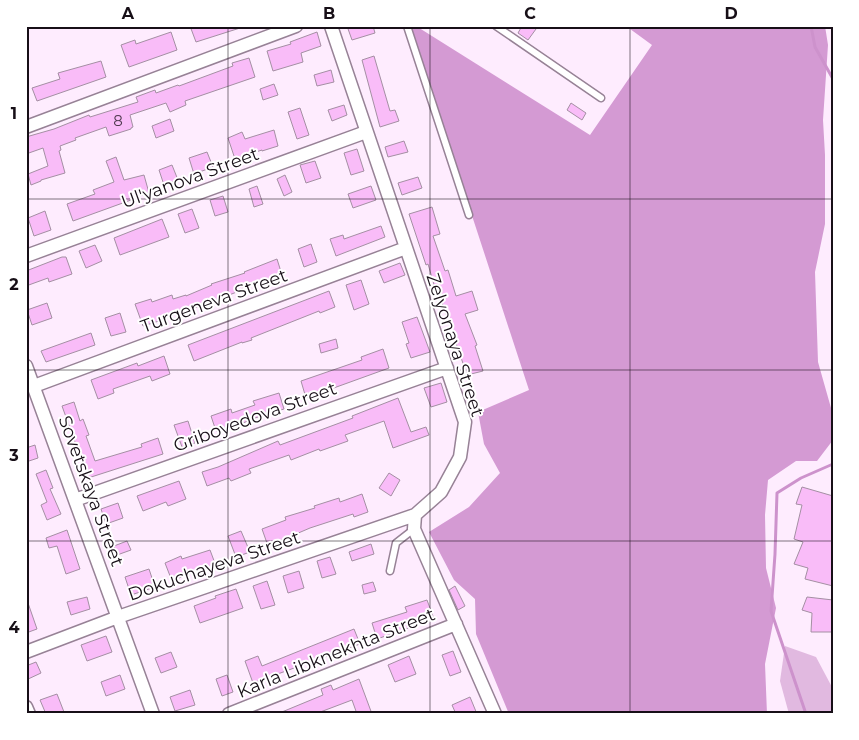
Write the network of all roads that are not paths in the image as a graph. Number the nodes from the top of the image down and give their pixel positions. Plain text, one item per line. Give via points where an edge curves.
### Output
1 (296, 26) edge
2 (331, 26) edge
3 (407, 26) edge
4 (496, 26) edge
5 (601, 98) dead end
6 (26, 128) edge
7 (366, 132) junction
8 (469, 215) dead end
9 (406, 248) junction
10 (26, 256) edge
11 (26, 366) edge
12 (447, 368) junction
13 (34, 386) junction
14 (75, 500) junction
15 (415, 515) junction
16 (414, 529) junction
17 (390, 571) dead end
18 (118, 617) junction
19 (456, 624) junction
20 (26, 652) edge
21 (26, 707) edge
22 (29, 714) edge
23 (153, 714) edge
24 (229, 714) edge
25 (495, 714) edge

1 - 6 street
2 - 7 street, Zelyonaya Street
3 - 8 lane
4 - 5 lane
7 - 9 street, Zelyonaya Street
7 - 10 street, Ul'yanova Street
9 - 12 street, Zelyonaya Street
9 - 13 street, Turgeneva Street
11 - 13 street, Sovetskaya Street
12 - 14 street, Griboyedova Street
12 - 15 street, Zelyonaya Street via 465,422 460,457 441,492
13 - 14 street, Sovetskaya Street
14 - 18 street, Sovetskaya Street
15 - 16 street
15 - 18 street, Dokuchayeva Street
16 - 17 lane via 396,543
16 - 19 street
18 - 20 street, Dokuchayeva Street
18 - 23 street, Sovetskaya Street
19 - 24 street, Karla Libknekhta Street
19 - 25 street
21 - 22 street

